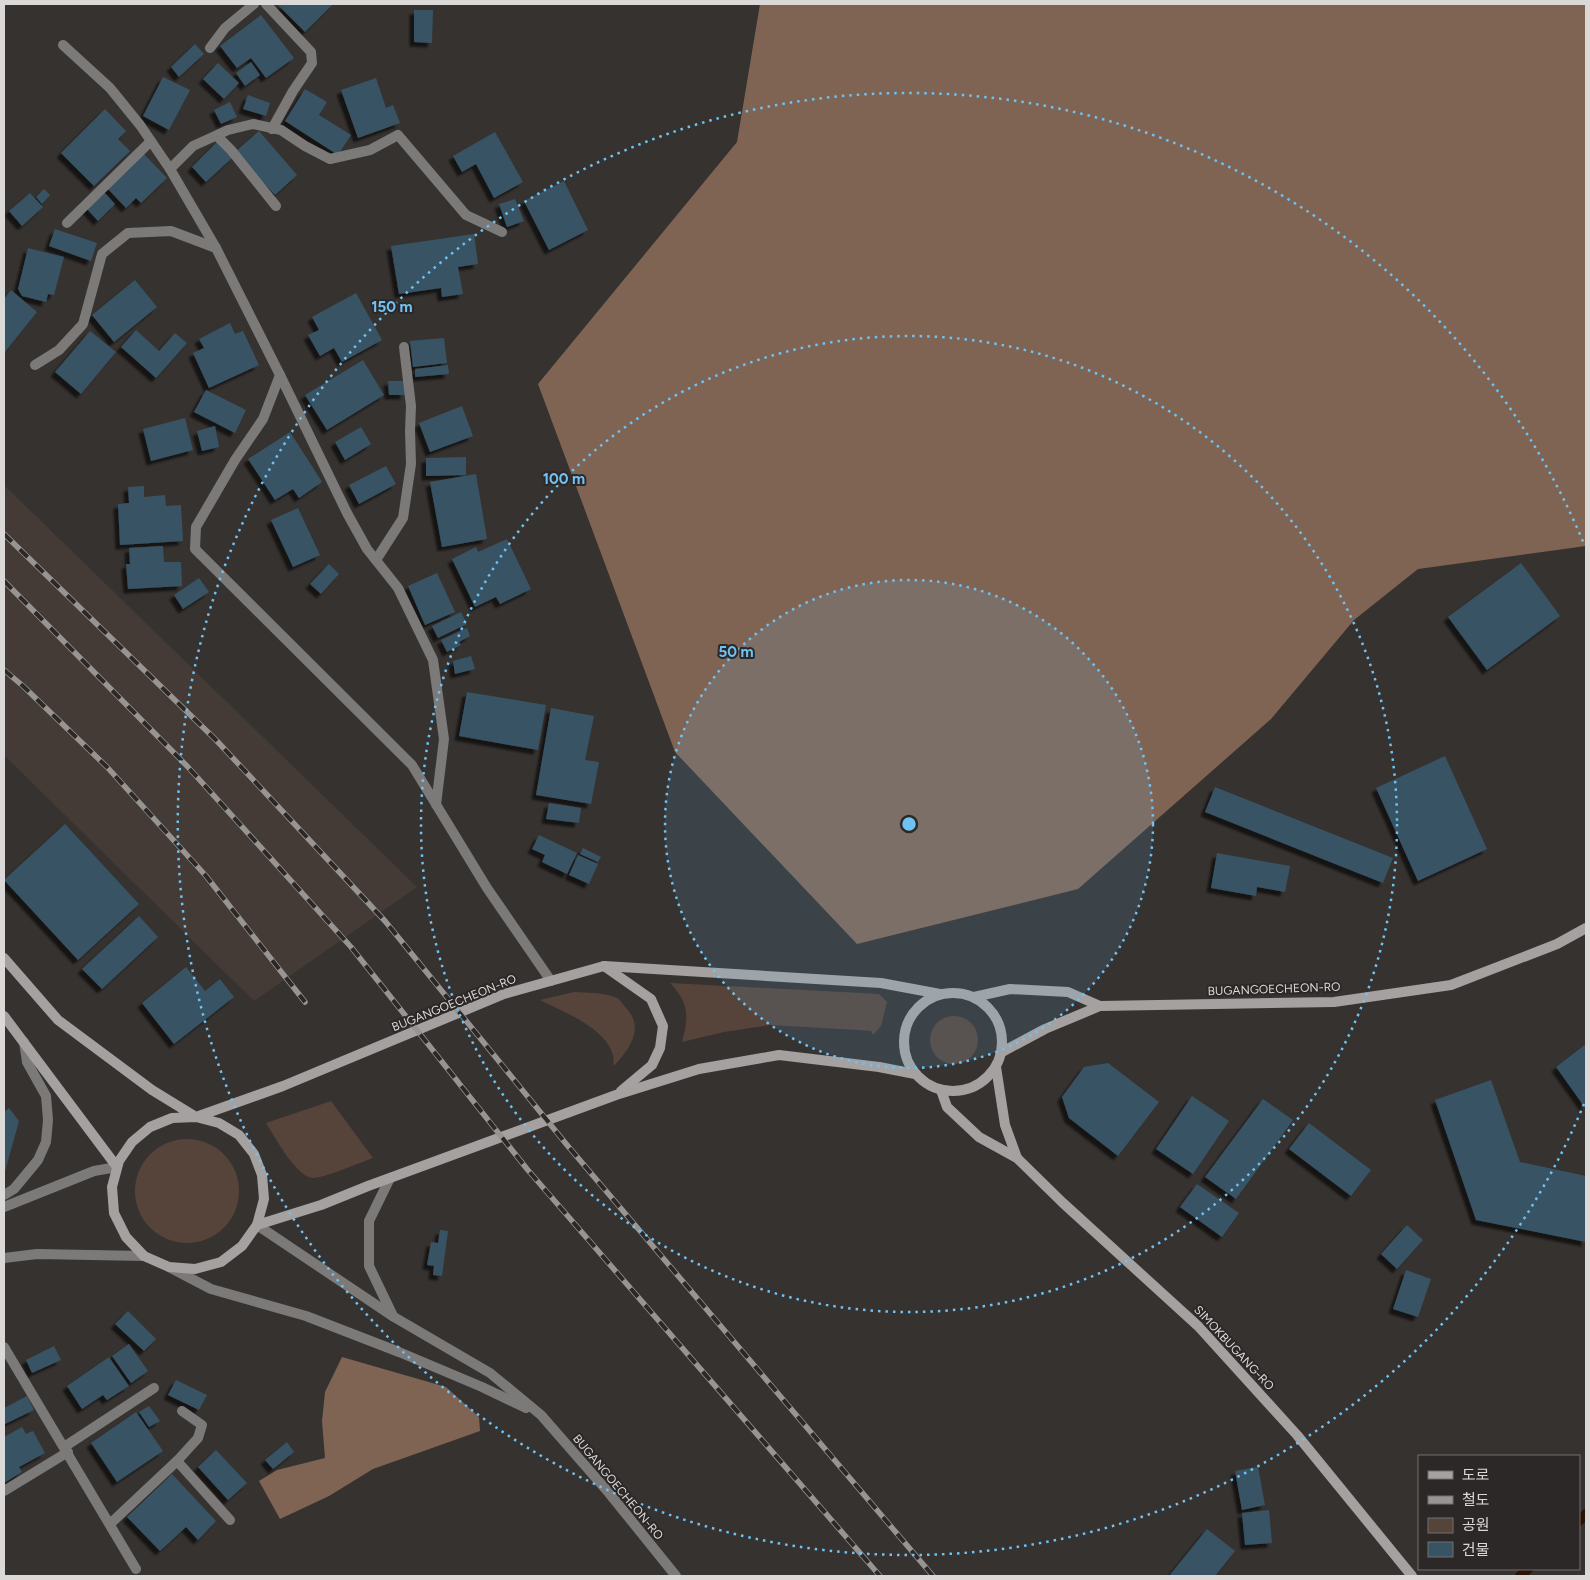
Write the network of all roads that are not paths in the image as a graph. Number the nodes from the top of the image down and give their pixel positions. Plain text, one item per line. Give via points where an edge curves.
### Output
1 (254, 4) edge
2 (266, 4) edge
3 (63, 45) dead end
4 (210, 48) dead end
5 (272, 128) junction
6 (217, 136) junction
7 (151, 141) junction
8 (170, 169) junction
9 (276, 206) dead end
10 (67, 223) dead end
11 (502, 232) dead end
12 (216, 248) junction
13 (404, 347) dead end
14 (35, 365) dead end
15 (280, 375) junction
16 (376, 560) junction
17 (436, 805) junction
18 (1586, 928) edge
19 (4, 958) edge
20 (604, 966) junction
21 (551, 981) junction
22 (940, 994) junction
23 (974, 996) junction
24 (1100, 1006) junction
25 (4, 1016) edge
26 (24, 1042) junction
27 (1002, 1052) junction
28 (996, 1067) junction
29 (914, 1074) junction
30 (941, 1090) junction
31 (616, 1095) junction
32 (196, 1117) junction
33 (1017, 1158) junction
34 (117, 1168) junction
35 (390, 1178) junction
36 (4, 1195) edge
37 (4, 1207) edge
38 (258, 1224) junction
39 (144, 1256) junction
40 (4, 1258) edge
41 (169, 1267) junction
42 (394, 1317) junction
43 (4, 1347) edge
44 (154, 1388) dead end
45 (182, 1412) dead end
46 (541, 1415) junction
47 (66, 1450) junction
48 (177, 1461) junction
49 (4, 1491) edge
50 (230, 1520) dead end
51 (110, 1524) junction
52 (136, 1569) dead end
53 (676, 1576) edge
54 (1412, 1576) edge

1 - 4 street via 225,28
2 - 5 street via 311,52 312,63
3 - 7 street via 110,88
5 - 6 street via 252,124
5 - 11 street via 330,159 370,150 398,135 466,215
6 - 8 street via 193,146
6 - 9 street
7 - 8 street
7 - 10 street
8 - 12 street
12 - 14 street via 171,231 128,233 102,254 83,324 59,350
12 - 15 street
13 - 16 street via 411,406 411,464 403,518
15 - 16 street via 347,513
15 - 17 street via 263,419 196,527 194,549 412,765
16 - 17 street via 398,588 433,660 444,739
17 - 21 street via 487,888
18 - 24 main road, BUGANGOECHEON-RO via 1557,944 1451,985 1334,1002
19 - 32 main road via 58,1020 152,1090
20 - 21 main road, BUGANGOECHEON-RO
20 - 22 main road, BUGANGOECHEON-RO via 881,983
20 - 31 main road via 651,999 663,1026 660,1048 652,1065
21 - 32 main road, BUGANGOECHEON-RO via 504,994 283,1086
22 - 23 main road via 957,992
22 - 29 main road via 925,1001 912,1013 905,1028 904,1044
23 - 24 main road, BUGANGOECHEON-RO via 1010,989 1068,992
23 - 27 main road via 988,1006 998,1020
24 - 27 main road, BUGANGOECHEON-RO via 1045,1029
25 - 26 main road
26 - 34 main road
26 - 36 street via 27,1062 46,1096 46,1142 38,1160 14,1189
27 - 28 main road
28 - 30 main road via 986,1079 972,1087 957,1092
28 - 33 main road via 1005,1125
29 - 30 main road
29 - 31 main road via 778,1055 699,1069
30 - 33 main road via 947,1107 979,1137
31 - 35 main road
32 - 34 main road via 172,1118 150,1127 132,1142
32 - 38 main road via 219,1123 239,1135 254,1154 262,1176 264,1199
33 - 54 main road, SIMOKBUGANG-RO via 1198,1326 1297,1435
34 - 37 street via 94,1171
34 - 39 main road via 112,1187 114,1213 126,1237
35 - 38 main road via 321,1205
35 - 42 street via 369,1221 369,1266
38 - 41 main road via 242,1246 220,1262 195,1269
38 - 42 street
39 - 40 street via 37,1254
39 - 41 main road
41 - 46 street via 211,1289 306,1316 399,1352
42 - 46 street via 490,1373
43 - 47 street
44 - 47 street
45 - 48 street via 202,1425 198,1438
46 - 53 street, BUGANGOECHEON-RO
47 - 49 street
47 - 51 street
48 - 50 street
48 - 51 street
51 - 52 street

